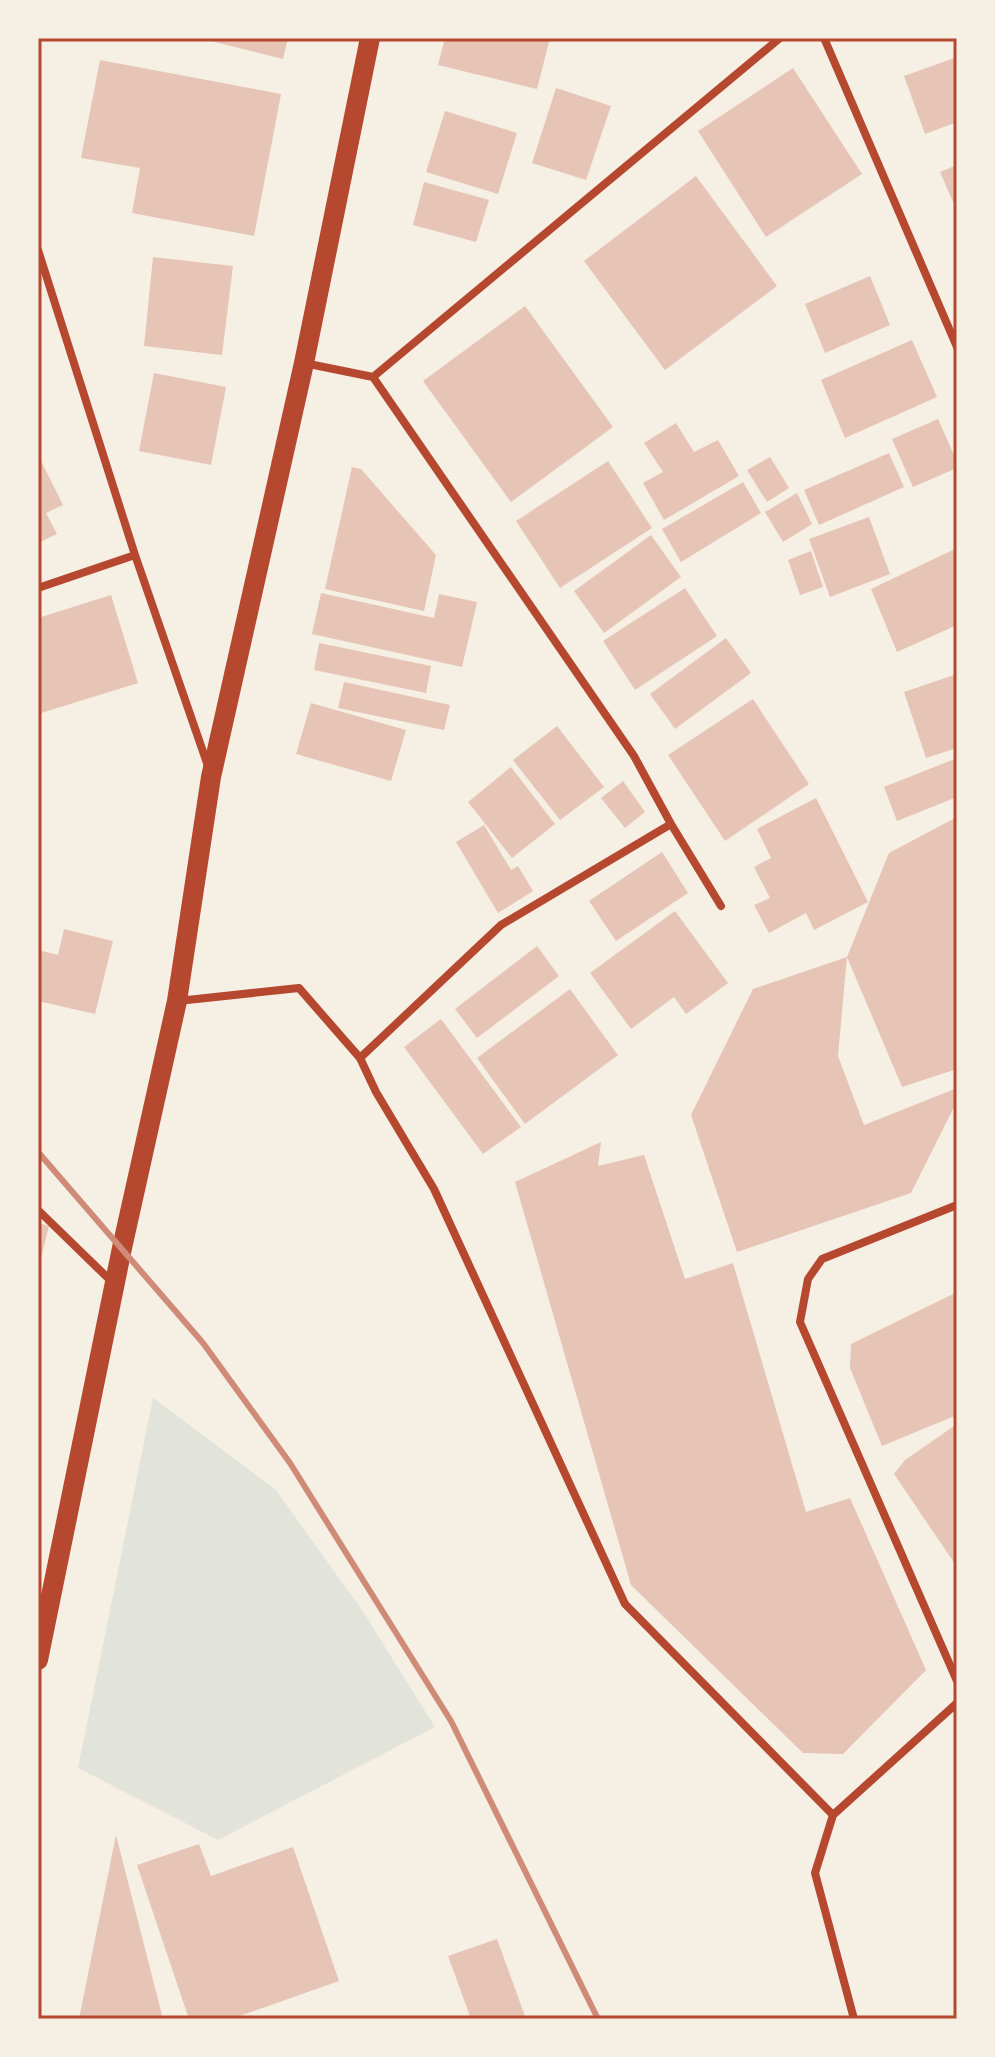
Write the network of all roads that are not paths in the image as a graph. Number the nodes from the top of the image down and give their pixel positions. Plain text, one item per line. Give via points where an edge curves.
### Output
1 (370, 38) edge
2 (780, 38) edge
3 (824, 38) edge
4 (38, 250) edge
5 (49, 281) junction
6 (38, 286) edge
7 (957, 347) edge
8 (304, 363) junction
9 (373, 377) junction
10 (135, 555) junction
11 (38, 588) edge
12 (211, 777) junction
13 (671, 824) junction
14 (721, 906) dead end
15 (177, 1001) junction
16 (360, 1058) junction
17 (957, 1205) edge
18 (38, 1210) edge
19 (115, 1284) junction
20 (38, 1660) edge
21 (957, 1681) edge
22 (957, 1703) edge
23 (833, 1815) junction
24 (854, 2019) edge

1 - 8 main road
2 - 9 street
3 - 7 street
4 - 5 street
5 - 6 street
5 - 10 street
8 - 9 street
8 - 12 main road
9 - 13 street via 634,756
10 - 11 street
10 - 12 street
12 - 15 main road
13 - 14 street
13 - 16 street via 501,925
15 - 16 street via 299,988
15 - 19 main road
16 - 23 street via 434,1189 625,1604
17 - 21 street via 822,1259 808,1279 800,1322
18 - 19 street
19 - 20 main road
22 - 23 street
23 - 24 street via 815,1873

